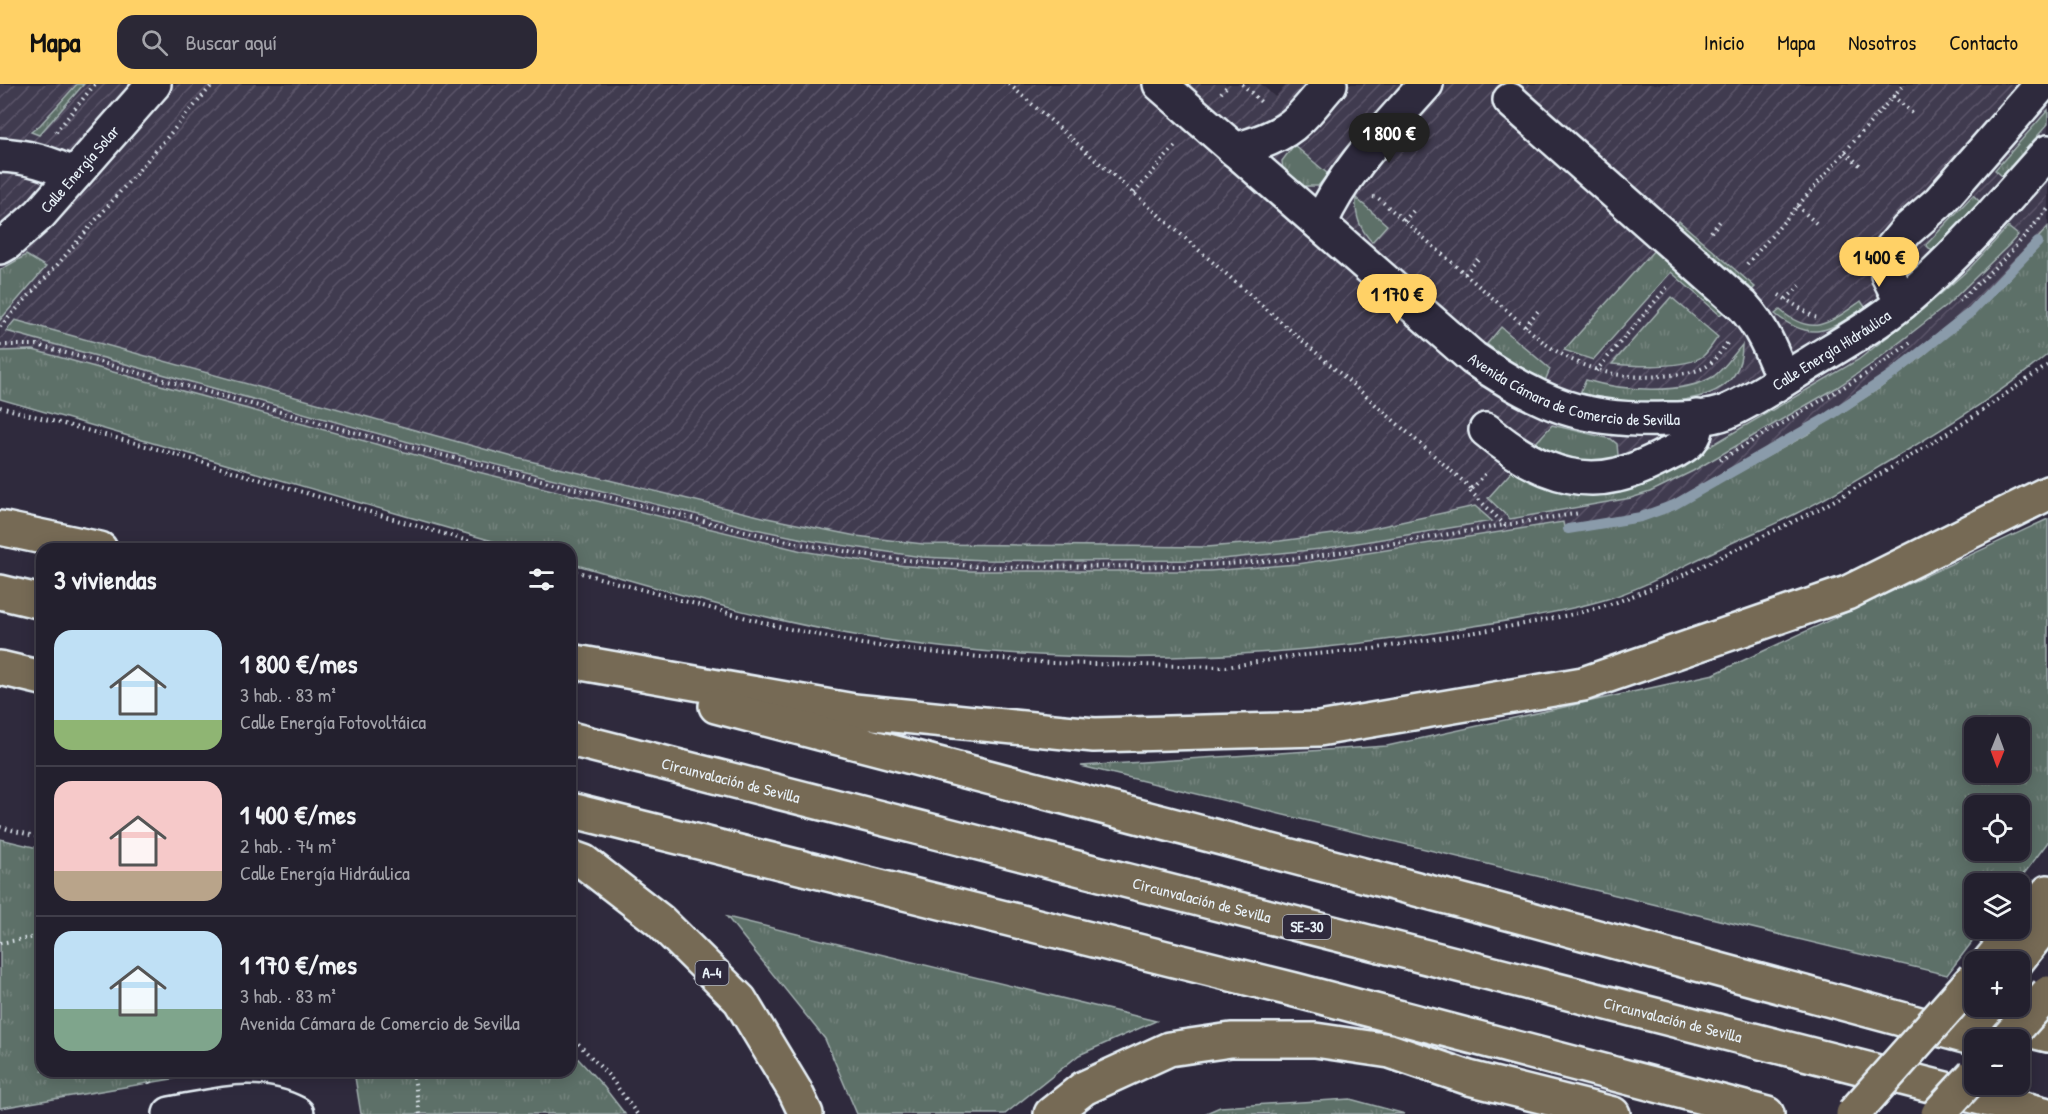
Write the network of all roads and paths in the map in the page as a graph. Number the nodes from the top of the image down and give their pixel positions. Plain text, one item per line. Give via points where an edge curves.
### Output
1 (154, 84) edge
2 (213, 84) edge
3 (1009, 84) edge
4 (1160, 84) edge
5 (1242, 84) edge
6 (1329, 84) edge
7 (1426, 84) edge
8 (1904, 84) edge
9 (2043, 84) edge
10 (1893, 96) junction
11 (1510, 100) dead end
12 (1266, 107) dead end
13 (1912, 113) dead end
14 (1178, 144) dead end
15 (1235, 150) junction
16 (1845, 152) junction
17 (2048, 152) edge
18 (0, 155) edge
19 (1863, 168) dead end
20 (74, 175) junction
21 (1134, 193) junction
22 (1370, 196) dead end
23 (1797, 206) junction
24 (1416, 208) dead end
25 (1721, 220) dead end
26 (1404, 221) junction
27 (1816, 223) dead end
28 (1320, 224) junction
29 (1717, 225) dead end
30 (0, 247) edge
31 (1478, 259) dead end
32 (1745, 267) dead end
33 (1465, 274) junction
34 (1801, 285) dead end
35 (1678, 291) dead end
36 (1902, 303) junction
37 (1538, 310) dead end
38 (1825, 316) dead end
39 (1525, 326) junction
40 (0, 327) edge
41 (0, 345) edge
42 (1726, 345) dead end
43 (2048, 365) edge
44 (1596, 371) junction
45 (1783, 379) junction
46 (0, 407) edge
47 (1696, 417) junction
48 (1486, 430) dead end
49 (2048, 493) edge
50 (1483, 503) dead end
51 (1505, 525) dead end
52 (0, 528) edge
53 (71, 543) edge
54 (475, 543) edge
55 (576, 572) edge
56 (0, 592) edge
57 (36, 601) edge
58 (576, 662) edge
59 (0, 668) edge
60 (576, 670) edge
61 (36, 677) edge
62 (576, 741) edge
63 (576, 811) edge
64 (0, 827) edge
65 (36, 836) edge
66 (576, 859) edge
67 (2048, 892) edge
68 (1497, 910) junction
69 (2030, 913) edge
70 (2048, 921) edge
71 (36, 937) edge
72 (2008, 939) edge
73 (0, 943) edge
74 (1998, 951) edge
75 (2025, 951) edge
76 (1964, 989) edge
77 (2048, 993) edge
78 (1967, 1017) edge
79 (2016, 1029) edge
80 (2048, 1035) edge
81 (1964, 1036) edge
82 (576, 1041) edge
83 (2030, 1053) edge
84 (2048, 1058) edge
85 (414, 1077) edge
86 (1469, 1078) junction
87 (1964, 1086) edge
88 (170, 1114) edge
89 (297, 1114) edge
90 (420, 1114) edge
91 (636, 1114) edge
92 (806, 1114) edge
93 (1051, 1114) edge
94 (1080, 1114) edge
95 (1613, 1114) edge
96 (1767, 1114) edge
97 (1853, 1114) edge
98 (1880, 1114) edge
99 (1938, 1114) edge
100 (2044, 1114) edge

1 - 20 street, Calle Energía Solar
2 - 40 path
3 - 21 path
4 - 15 street, Avenida Cámara de Comercio de Sevilla
5 - 12 path
6 - 15 street via 1290,127
7 - 28 street via 1353,168
8 - 10 path
9 - 36 street via 1939,202 1893,247 1888,276
10 - 13 path
10 - 16 path
11 - 45 street via 1743,306 1768,340
14 - 21 path
15 - 28 street, Avenida Cámara de Comercio de Sevilla
16 - 19 path
16 - 23 path
17 - 36 street, Calle Energía Hidráulica via 1959,250
18 - 20 street via 46,162
20 - 30 street, Calle Energía Solar via 33,220
21 - 50 path via 1472,489
22 - 26 path via 1378,198
23 - 27 path
23 - 32 path
24 - 26 path
25 - 29 path
26 - 33 path
28 - 47 street, Avenida Cámara de Comercio de Sevilla via 1473,358 1529,394 1565,409 1606,418
31 - 33 path
33 - 39 path
34 - 38 path via 1786,299 1814,317
35 - 44 path via 1670,284
36 - 45 street, Calle Energía Hidráulica via 1870,327
37 - 39 path
39 - 44 path via 1557,352
41 - 51 path via 37,345 382,440 731,528 894,559 983,567 1231,564 1310,557
42 - 44 path via 1706,366 1675,375 1629,377
43 - 55 path via 1968,420 1821,508 1677,578 1579,613 1372,649 1226,667 1050,663 946,654 862,644 780,627
45 - 47 street, Calle Energía Hidráulica via 1724,412
46 - 54 path
47 - 48 street via 1698,428 1694,438 1683,447 1643,466 1602,477 1541,467 1520,457
49 - 58 highway via 1847,593 1583,684 1319,729 1094,735 854,711
52 - 53 highway
56 - 57 highway
59 - 61 highway
60 - 68 highway
62 - 100 highway, Circunvalación de Sevilla / SE-30
63 - 96 highway via 1295,990
64 - 65 path
66 - 92 highway, A-4 via 660,921 740,1000
67 - 69 highway
68 - 80 highway via 1832,980
68 - 81 highway
70 - 75 highway
71 - 73 path
72 - 74 highway
76 - 97 highway, bridge
77 - 79 highway, bridge
78 - 98 highway
82 - 91 path via 610,1077
83 - 84 highway
85 - 90 path
86 - 93 highway via 1390,1052 1358,1046 1315,1040 1231,1040 1169,1049 1084,1088
86 - 94 highway via 1307,1061 1234,1060 1171,1068 1119,1090
86 - 95 highway
87 - 99 highway, bridge
88 - 89 street via 254,1101 271,1103

